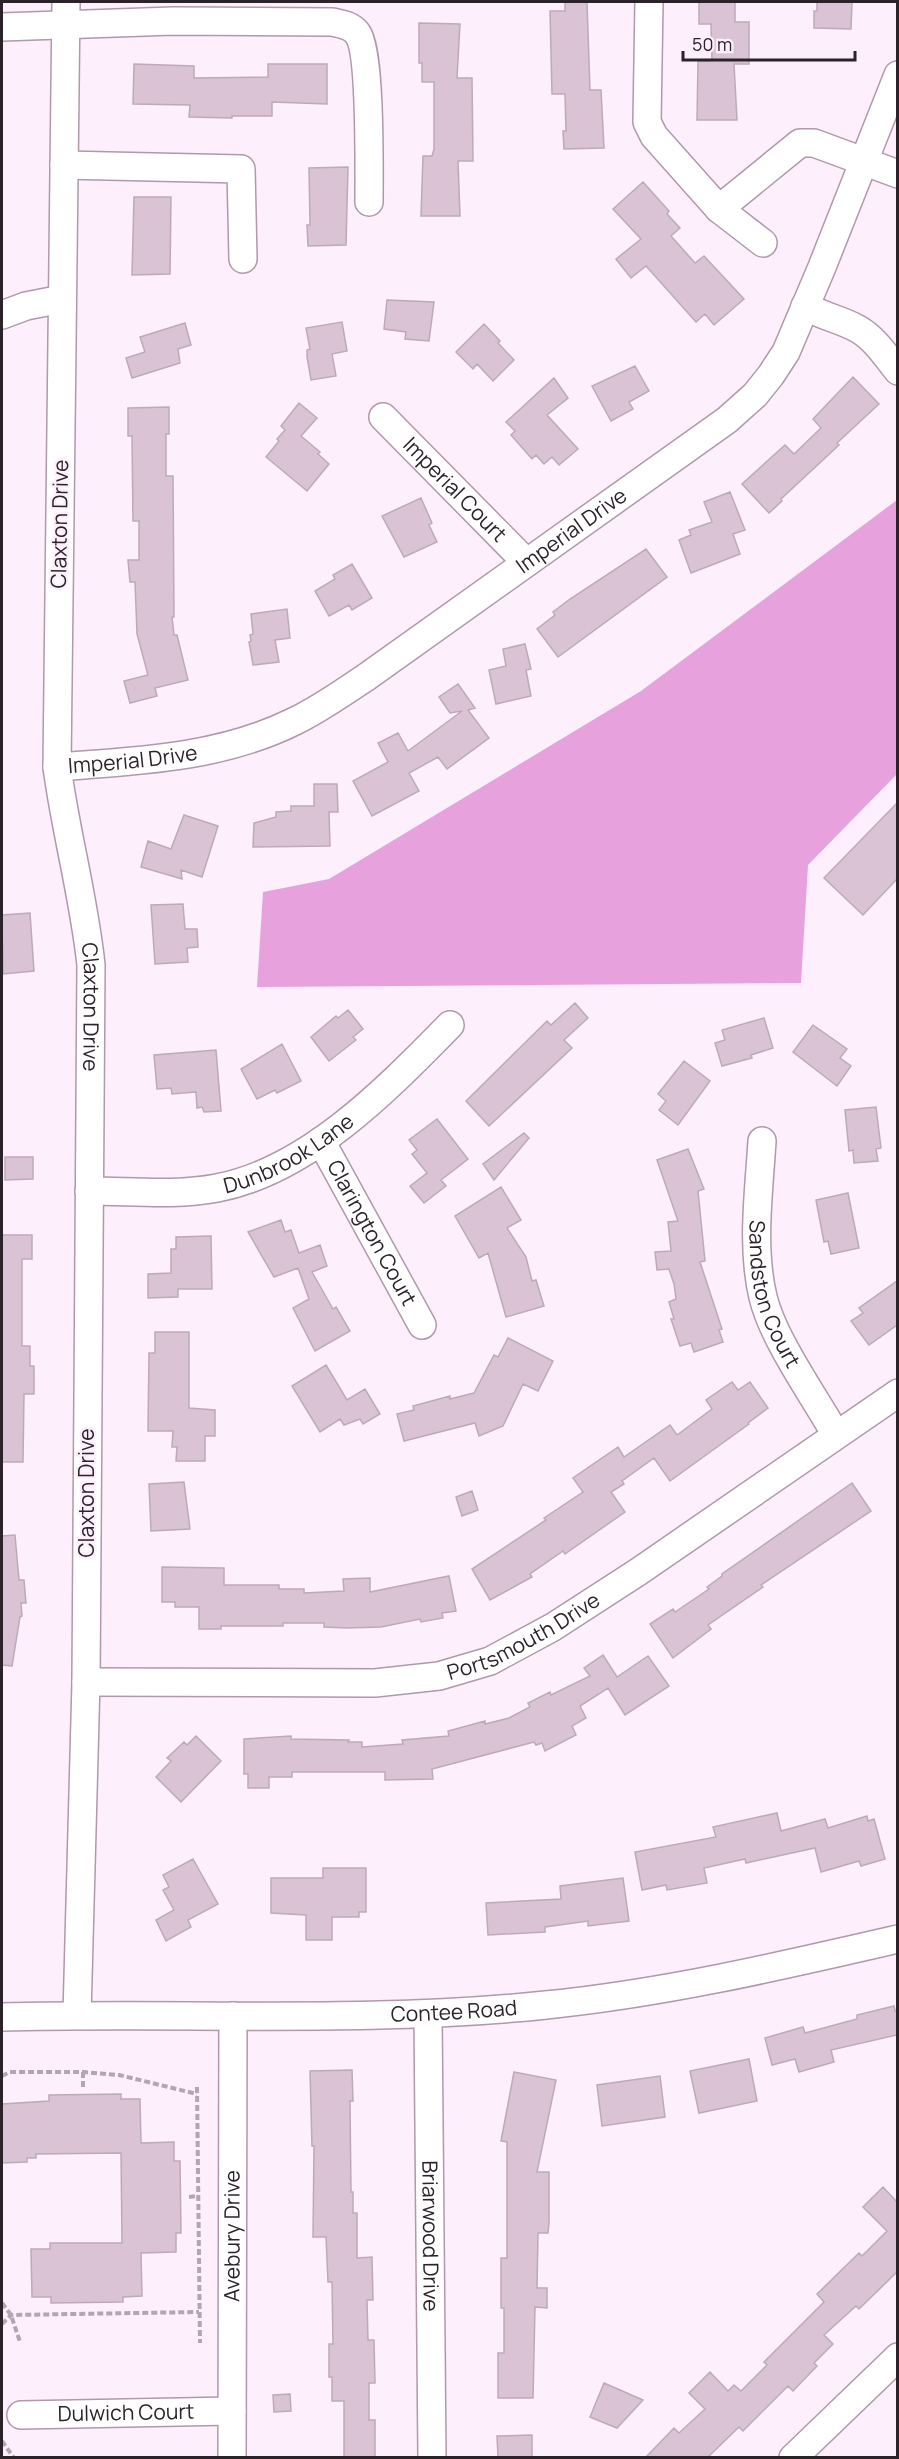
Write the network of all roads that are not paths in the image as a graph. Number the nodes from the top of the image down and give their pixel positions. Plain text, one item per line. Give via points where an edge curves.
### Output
1 (649, 2) edge
2 (66, 13) edge
3 (2, 27) edge
4 (897, 75) edge
5 (864, 160) junction
6 (64, 165) junction
7 (897, 174) edge
8 (369, 202) dead end
9 (719, 209) junction
10 (763, 243) dead end
11 (243, 259) dead end
12 (62, 299) junction
13 (805, 306) junction
14 (2, 315) edge
15 (897, 370) edge
16 (383, 417) dead end
17 (526, 562) junction
18 (57, 767) junction
19 (450, 1025) dead end
20 (321, 1140) junction
21 (762, 1140) dead end
22 (89, 1191) junction
23 (422, 1325) dead end
24 (897, 1393) edge
25 (836, 1435) junction
26 (86, 1682) junction
27 (897, 1939) edge
28 (428, 2014) junction
29 (77, 2015) junction
30 (233, 2016) junction
31 (2, 2017) edge
32 (897, 2357) edge
33 (232, 2411) junction
34 (21, 2415) dead end
35 (232, 2457) edge
36 (432, 2457) edge
37 (793, 2457) edge

1 - 9 street via 647,122 654,136
2 - 3 street
2 - 6 street, Claxton Drive
2 - 8 street via 173,21 346,25 357,32 363,46
4 - 5 street, Imperial Drive
5 - 7 street
5 - 9 street via 814,142 800,143
5 - 13 street, Imperial Drive
6 - 11 street via 241,169
6 - 12 street, Claxton Drive
9 - 10 street
12 - 14 street
12 - 18 street, Claxton Drive
13 - 15 street via 859,330
13 - 17 street, Imperial Drive via 786,352 754,395 700,440
16 - 17 street, Imperial Court
17 - 18 street, Imperial Drive via 365,678 294,722 208,751 165,759
18 - 22 street, Claxton Drive via 87,921 91,965
19 - 20 street, Dunbrook Lane via 406,1070
20 - 22 street, Dunbrook Lane via 266,1172 217,1188 185,1192
20 - 23 street, Clarington Court
21 - 25 street, Sandston Court via 758,1251 763,1298 777,1333
22 - 26 street, Claxton Drive
24 - 25 street, Portsmouth Drive
25 - 26 street, Portsmouth Drive via 553,1628 468,1669 375,1683
26 - 29 street, Claxton Drive
27 - 28 street, Contee Road via 658,1991 544,2006
28 - 30 street, Contee Road
28 - 36 street, Briarwood Drive
29 - 30 street, Contee Road
29 - 31 street, Contee Road
30 - 33 street, Avebury Drive
32 - 37 street
33 - 34 street, Dulwich Court
33 - 35 street, Avebury Drive

